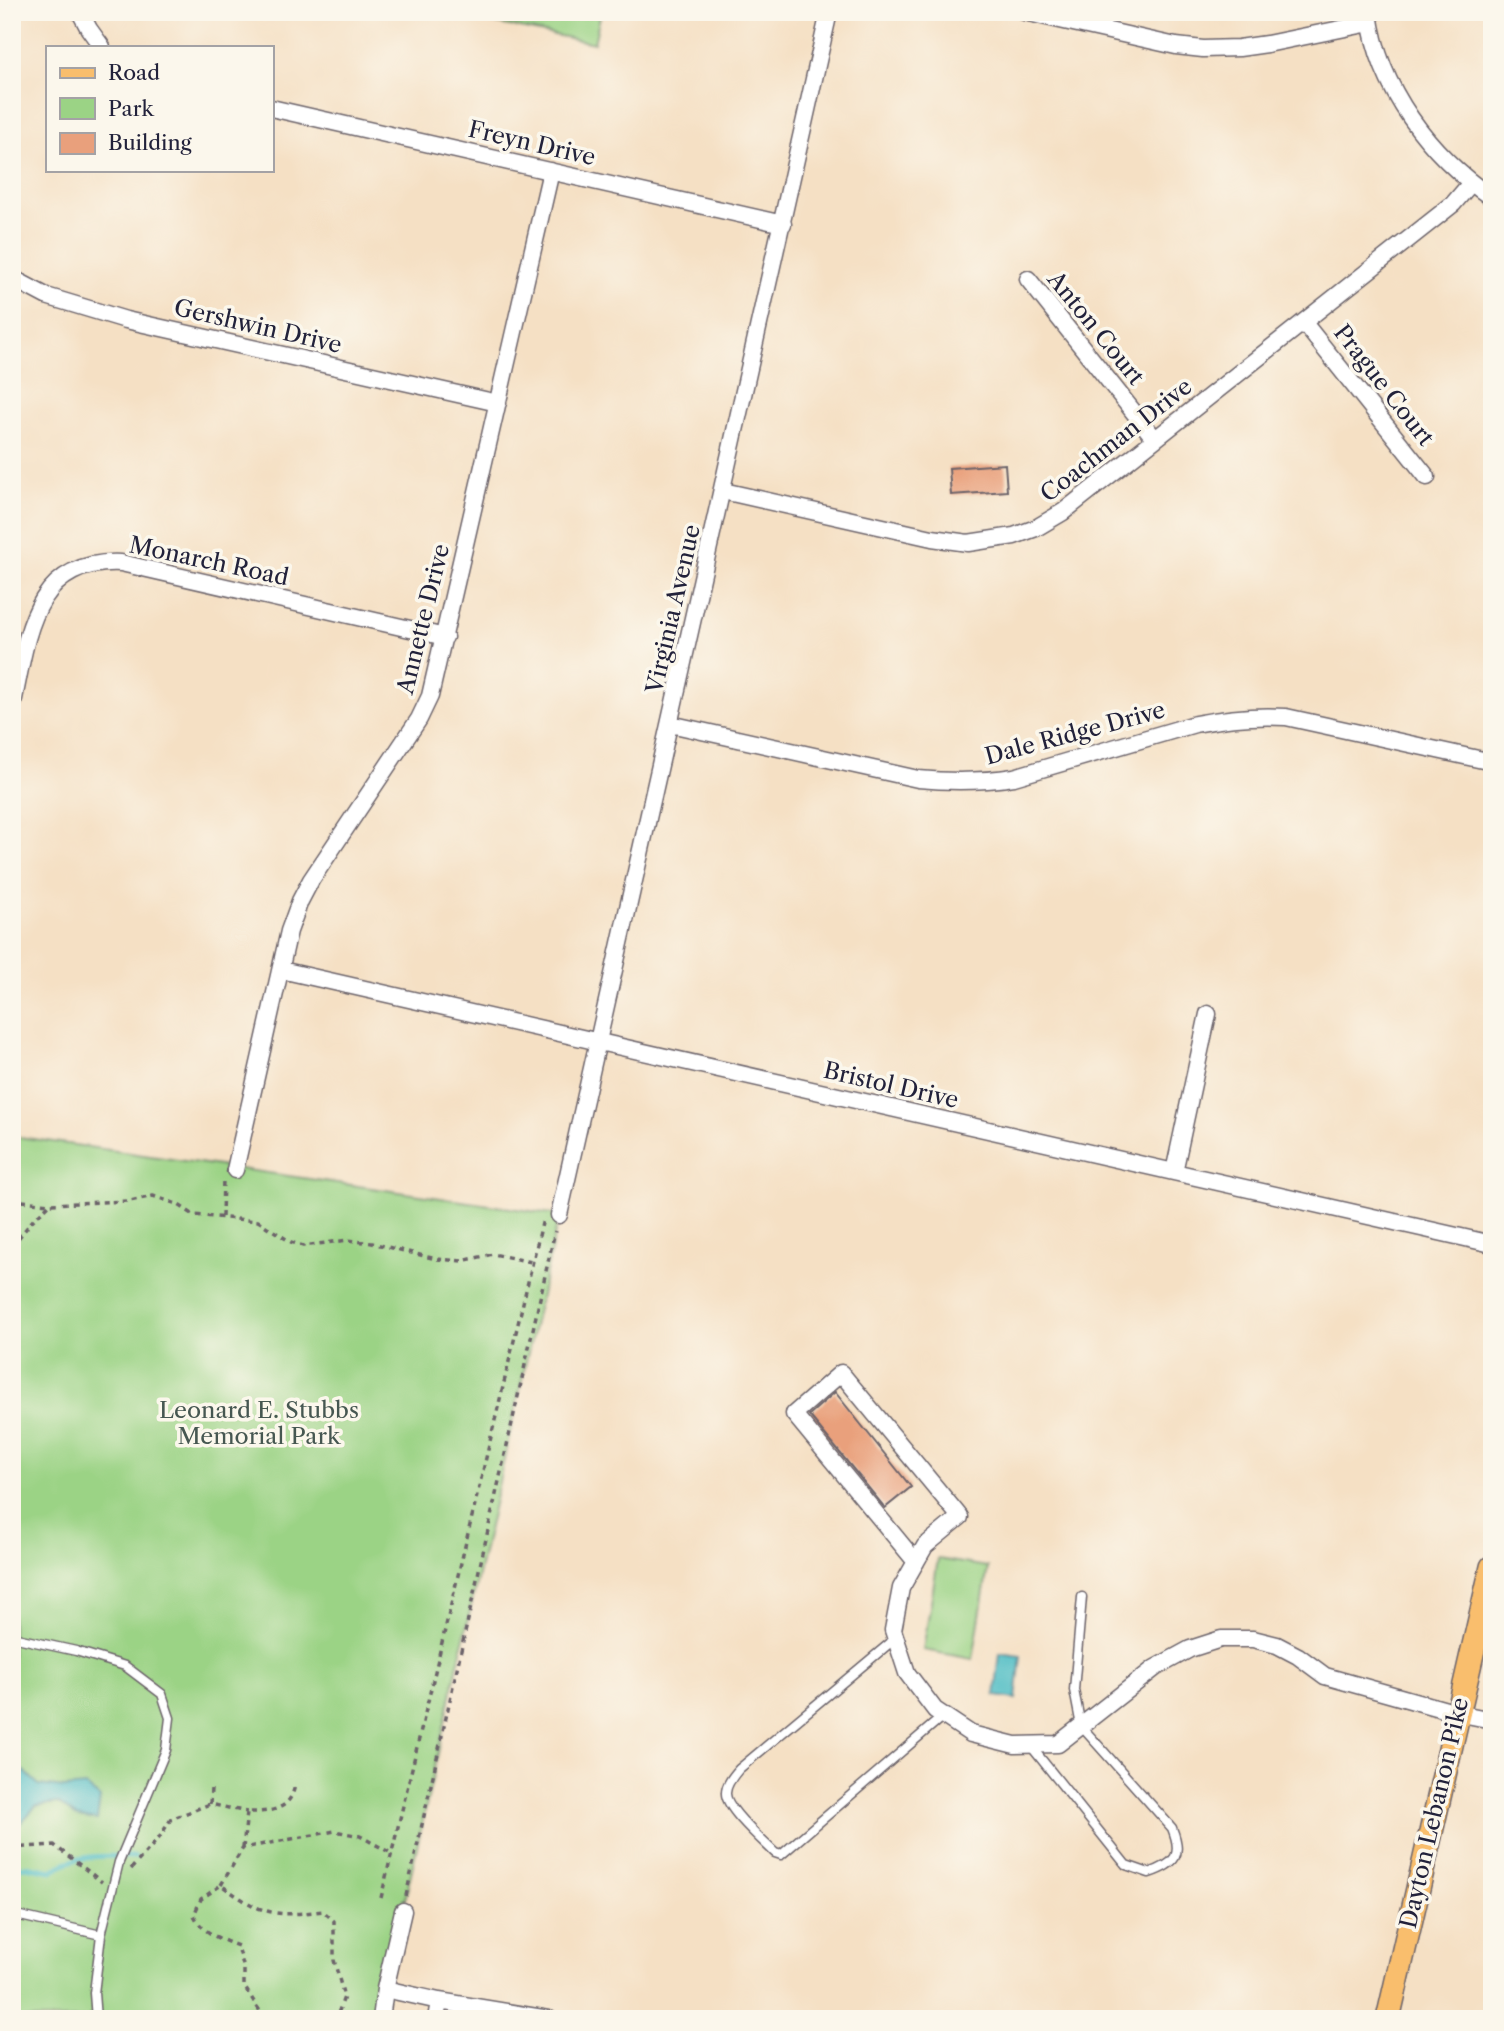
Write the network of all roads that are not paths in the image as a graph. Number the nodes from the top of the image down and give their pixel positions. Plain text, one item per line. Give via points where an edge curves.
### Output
1 (80, 12) edge
2 (830, 12) edge
3 (1024, 12) edge
4 (1369, 18) edge
5 (101, 46) edge
6 (273, 108) edge
7 (551, 171) junction
8 (1471, 184) junction
9 (1492, 198) edge
10 (783, 224) junction
11 (12, 278) edge
12 (1028, 279) dead end
13 (1304, 323) junction
14 (498, 403) junction
15 (1155, 439) junction
16 (1427, 477) dead end
17 (723, 491) junction
18 (445, 637) junction
19 (12, 708) edge
20 (670, 724) junction
21 (1492, 762) edge
22 (281, 970) junction
23 (1208, 1014) dead end
24 (599, 1042) junction
25 (234, 1170) road end
26 (1174, 1172) junction
27 (551, 1216) road end
28 (1492, 1244) edge
29 (916, 1562) junction
30 (1492, 1567) edge
31 (1082, 1597) dead end
32 (12, 1637) edge
33 (896, 1639) junction
34 (1457, 1713) junction
35 (943, 1716) junction
36 (1492, 1720) edge
37 (1081, 1726) junction
38 (1030, 1745) junction
39 (403, 1912) road end
40 (12, 1914) edge
41 (101, 1935) junction
42 (385, 1989) junction
43 (439, 2001) junction
44 (96, 2019) edge
45 (381, 2019) edge
46 (436, 2019) edge
47 (548, 2019) edge
48 (1388, 2019) edge

1 - 5 street
2 - 10 street, Virginia Avenue
3 - 4 street via 1203,49 1267,44
4 - 8 street via 1384,69 1404,107 1425,138
6 - 7 street, Freyn Drive
7 - 10 street, Freyn Drive
7 - 14 street, Annette Drive
8 - 9 street
8 - 13 street, Coachman Drive via 1453,204
10 - 17 street, Virginia Avenue
11 - 14 street, Gershwin Drive via 46,296 126,320
12 - 15 street, Anton Court
13 - 15 street, Coachman Drive
13 - 16 street, Prague Court
14 - 18 street, Annette Drive
15 - 17 street, Coachman Drive via 1063,512 1036,528 989,542 932,538
17 - 20 street, Virginia Avenue
18 - 19 street, Monarch Road via 104,562 67,575 49,589 38,606
18 - 22 street, Annette Drive via 430,696 419,719 310,880 289,931
20 - 21 street, Dale Ridge Drive via 918,779 952,782 1013,777 1195,724 1258,716 1286,717
20 - 24 street, Virginia Avenue
22 - 24 street, Bristol Drive
22 - 25 street, Annette Drive
23 - 26 street
24 - 26 street, Bristol Drive
24 - 27 street, Virginia Avenue
26 - 28 street, Bristol Drive
29 - 29 street via 925,1546 960,1517 841,1373 794,1414
29 - 33 street via 901,1588 893,1630
30 - 34 main road, Dayton Lebanon Pike
31 - 37 lane via 1074,1690
32 - 41 lane via 125,1666 162,1694 170,1718 166,1750 120,1862
33 - 35 street via 907,1673
33 - 35 lane via 739,1769 727,1786 727,1798 740,1817 782,1855
34 - 36 street
34 - 37 street via 1325,1676 1277,1646 1253,1639 1221,1639 1155,1668
34 - 48 main road, Dayton Lebanon Pike
35 - 38 street via 971,1734
37 - 38 street via 1058,1744
37 - 38 lane via 1172,1828 1177,1854 1160,1870 1143,1873 1126,1865
39 - 42 street
40 - 41 lane
41 - 44 lane via 94,1993
42 - 43 street
42 - 45 street
43 - 46 street
43 - 47 street

